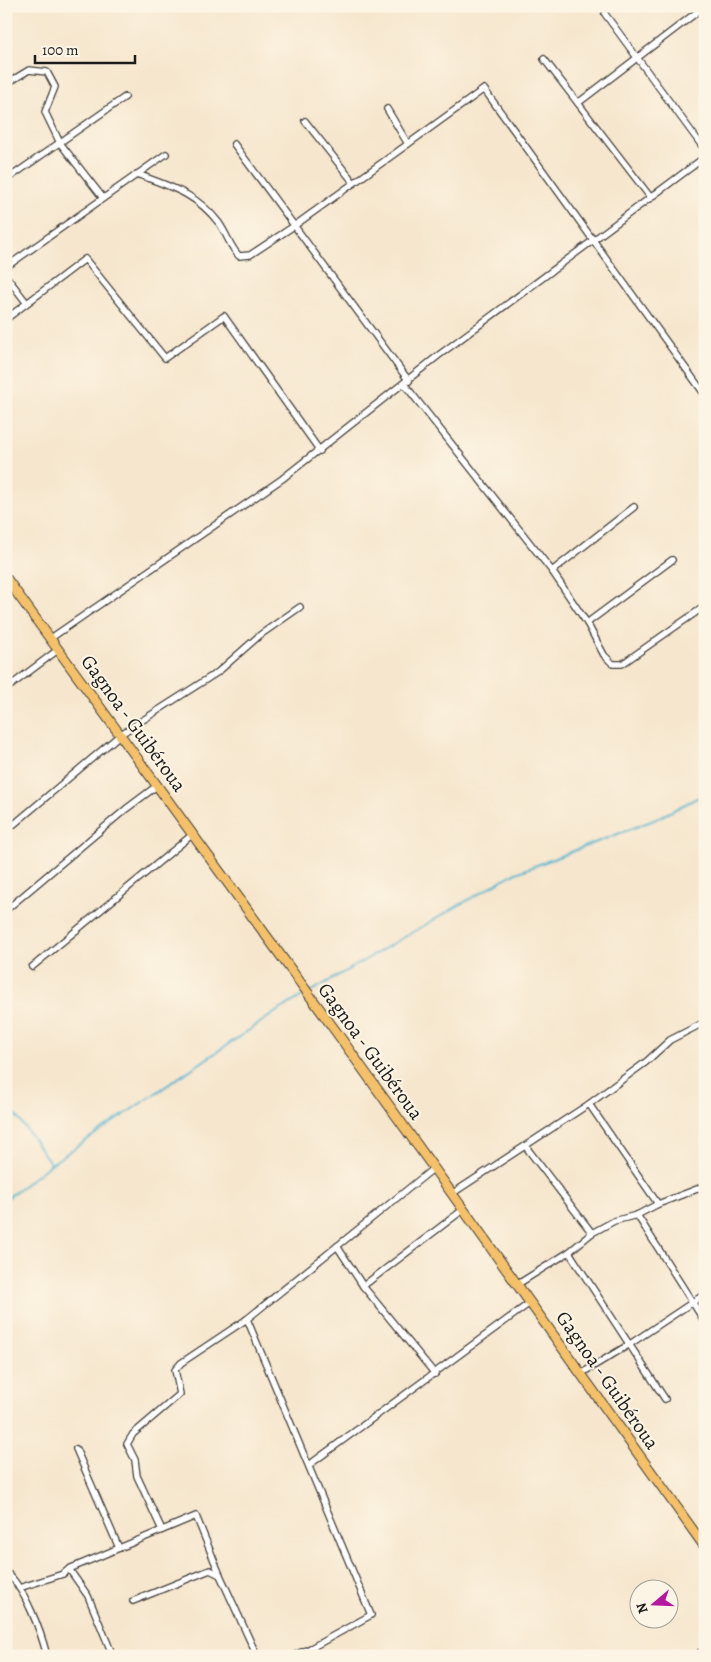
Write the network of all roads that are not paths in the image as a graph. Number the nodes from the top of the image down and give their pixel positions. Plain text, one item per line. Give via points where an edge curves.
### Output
1 (705, 6) edge
2 (605, 14) dead end
3 (638, 58) junction
4 (544, 59) dead end
5 (6, 84) edge
6 (125, 97) dead end
7 (578, 103) junction
8 (387, 109) dead end
9 (306, 121) dead end
10 (60, 143) junction
11 (234, 144) dead end
12 (408, 144) junction
13 (705, 150) edge
14 (166, 154) dead end
15 (705, 156) edge
16 (137, 174) junction
17 (6, 180) edge
18 (354, 183) junction
19 (103, 198) junction
20 (651, 198) junction
21 (294, 226) junction
22 (594, 240) junction
23 (6, 267) edge
24 (6, 276) edge
25 (26, 302) junction
26 (6, 318) edge
27 (407, 383) junction
28 (705, 395) edge
29 (320, 451) junction
30 (634, 507) dead end
31 (672, 560) dead end
32 (552, 571) junction
33 (6, 578) edge
34 (705, 606) edge
35 (300, 607) dead end
36 (587, 623) junction
37 (51, 638) junction
38 (59, 649) junction
39 (6, 689) edge
40 (121, 734) junction
41 (158, 785) junction
42 (6, 831) edge
43 (193, 834) junction
44 (6, 910) edge
45 (32, 967) dead end
46 (705, 1022) edge
47 (589, 1104) junction
48 (526, 1147) junction
49 (434, 1168) junction
50 (705, 1186) edge
51 (453, 1193) junction
52 (658, 1204) junction
53 (464, 1209) junction
54 (637, 1215) junction
55 (592, 1234) junction
56 (337, 1246) junction
57 (569, 1252) junction
58 (518, 1284) junction
59 (364, 1286) junction
60 (705, 1294) edge
61 (531, 1302) junction
62 (692, 1304) junction
63 (247, 1319) junction
64 (705, 1322) edge
65 (630, 1344) junction
66 (582, 1373) junction
67 (436, 1374) junction
68 (665, 1399) dead end
69 (76, 1449) dead end
70 (309, 1465) junction
71 (162, 1530) junction
72 (705, 1547) edge
73 (119, 1548) junction
74 (69, 1569) junction
75 (6, 1572) edge
76 (220, 1575) junction
77 (19, 1588) junction
78 (133, 1601) dead end
79 (311, 1648) junction
80 (705, 1649) edge
81 (47, 1656) edge
82 (113, 1656) edge
83 (258, 1656) edge
84 (293, 1656) edge
85 (321, 1656) edge
86 (695, 1656) edge

1 - 3 street
2 - 3 street
3 - 7 street
3 - 13 street
4 - 7 street
5 - 10 street via 29,70 47,72 55,87 45,112
6 - 10 street
7 - 20 street
8 - 12 street
9 - 18 street
10 - 17 street
10 - 19 street
11 - 21 street
12 - 18 street
12 - 22 street via 484,89
14 - 16 street
15 - 20 street
16 - 19 street
16 - 21 street via 187,193 213,216 228,236 232,250 239,256 250,255
18 - 21 street
19 - 23 street
20 - 22 street
21 - 27 street
22 - 27 street
22 - 28 street
24 - 25 street
25 - 26 street
25 - 29 street via 85,259 165,358 224,316
27 - 29 street
27 - 32 street
29 - 37 street
30 - 32 street
31 - 36 street
32 - 36 street
33 - 37 main road, Gagnoa - Guibéroua
34 - 36 street via 622,664 613,664 604,655
35 - 40 street via 260,635 218,672
37 - 38 main road, Gagnoa - Guibéroua
38 - 39 street
38 - 40 main road, Gagnoa - Guibéroua
40 - 41 main road, Gagnoa - Guibéroua
40 - 42 street
41 - 43 main road, Gagnoa - Guibéroua
41 - 44 street
43 - 45 street
43 - 49 main road, Gagnoa - Guibéroua
46 - 47 street via 670,1040
47 - 48 street
47 - 52 street
48 - 51 street
48 - 55 street
49 - 51 main road, Gagnoa - Guibéroua
49 - 56 street
50 - 52 street
51 - 53 main road, Gagnoa - Guibéroua
52 - 54 street
53 - 58 main road, Gagnoa - Guibéroua
53 - 59 street
54 - 55 street via 614,1221
54 - 62 street
55 - 57 street
56 - 59 street
56 - 63 street
57 - 58 street
57 - 65 street
58 - 61 main road, Gagnoa - Guibéroua
59 - 67 street
60 - 62 street
61 - 66 main road, Gagnoa - Guibéroua
61 - 67 street
62 - 64 street
62 - 65 street
63 - 70 street
63 - 71 street via 181,1363 175,1370 180,1394 133,1434 127,1444 135,1460 137,1476
65 - 66 street
65 - 68 street
66 - 72 main road, Gagnoa - Guibéroua
67 - 70 street
69 - 73 street
70 - 79 street via 371,1615
71 - 73 street
71 - 76 street via 196,1516
73 - 74 street
74 - 77 street via 63,1574
74 - 82 street via 88,1596
75 - 77 street via 16,1580
76 - 78 street via 210,1570
76 - 83 street
77 - 81 street
79 - 84 street
79 - 85 street
80 - 86 street

